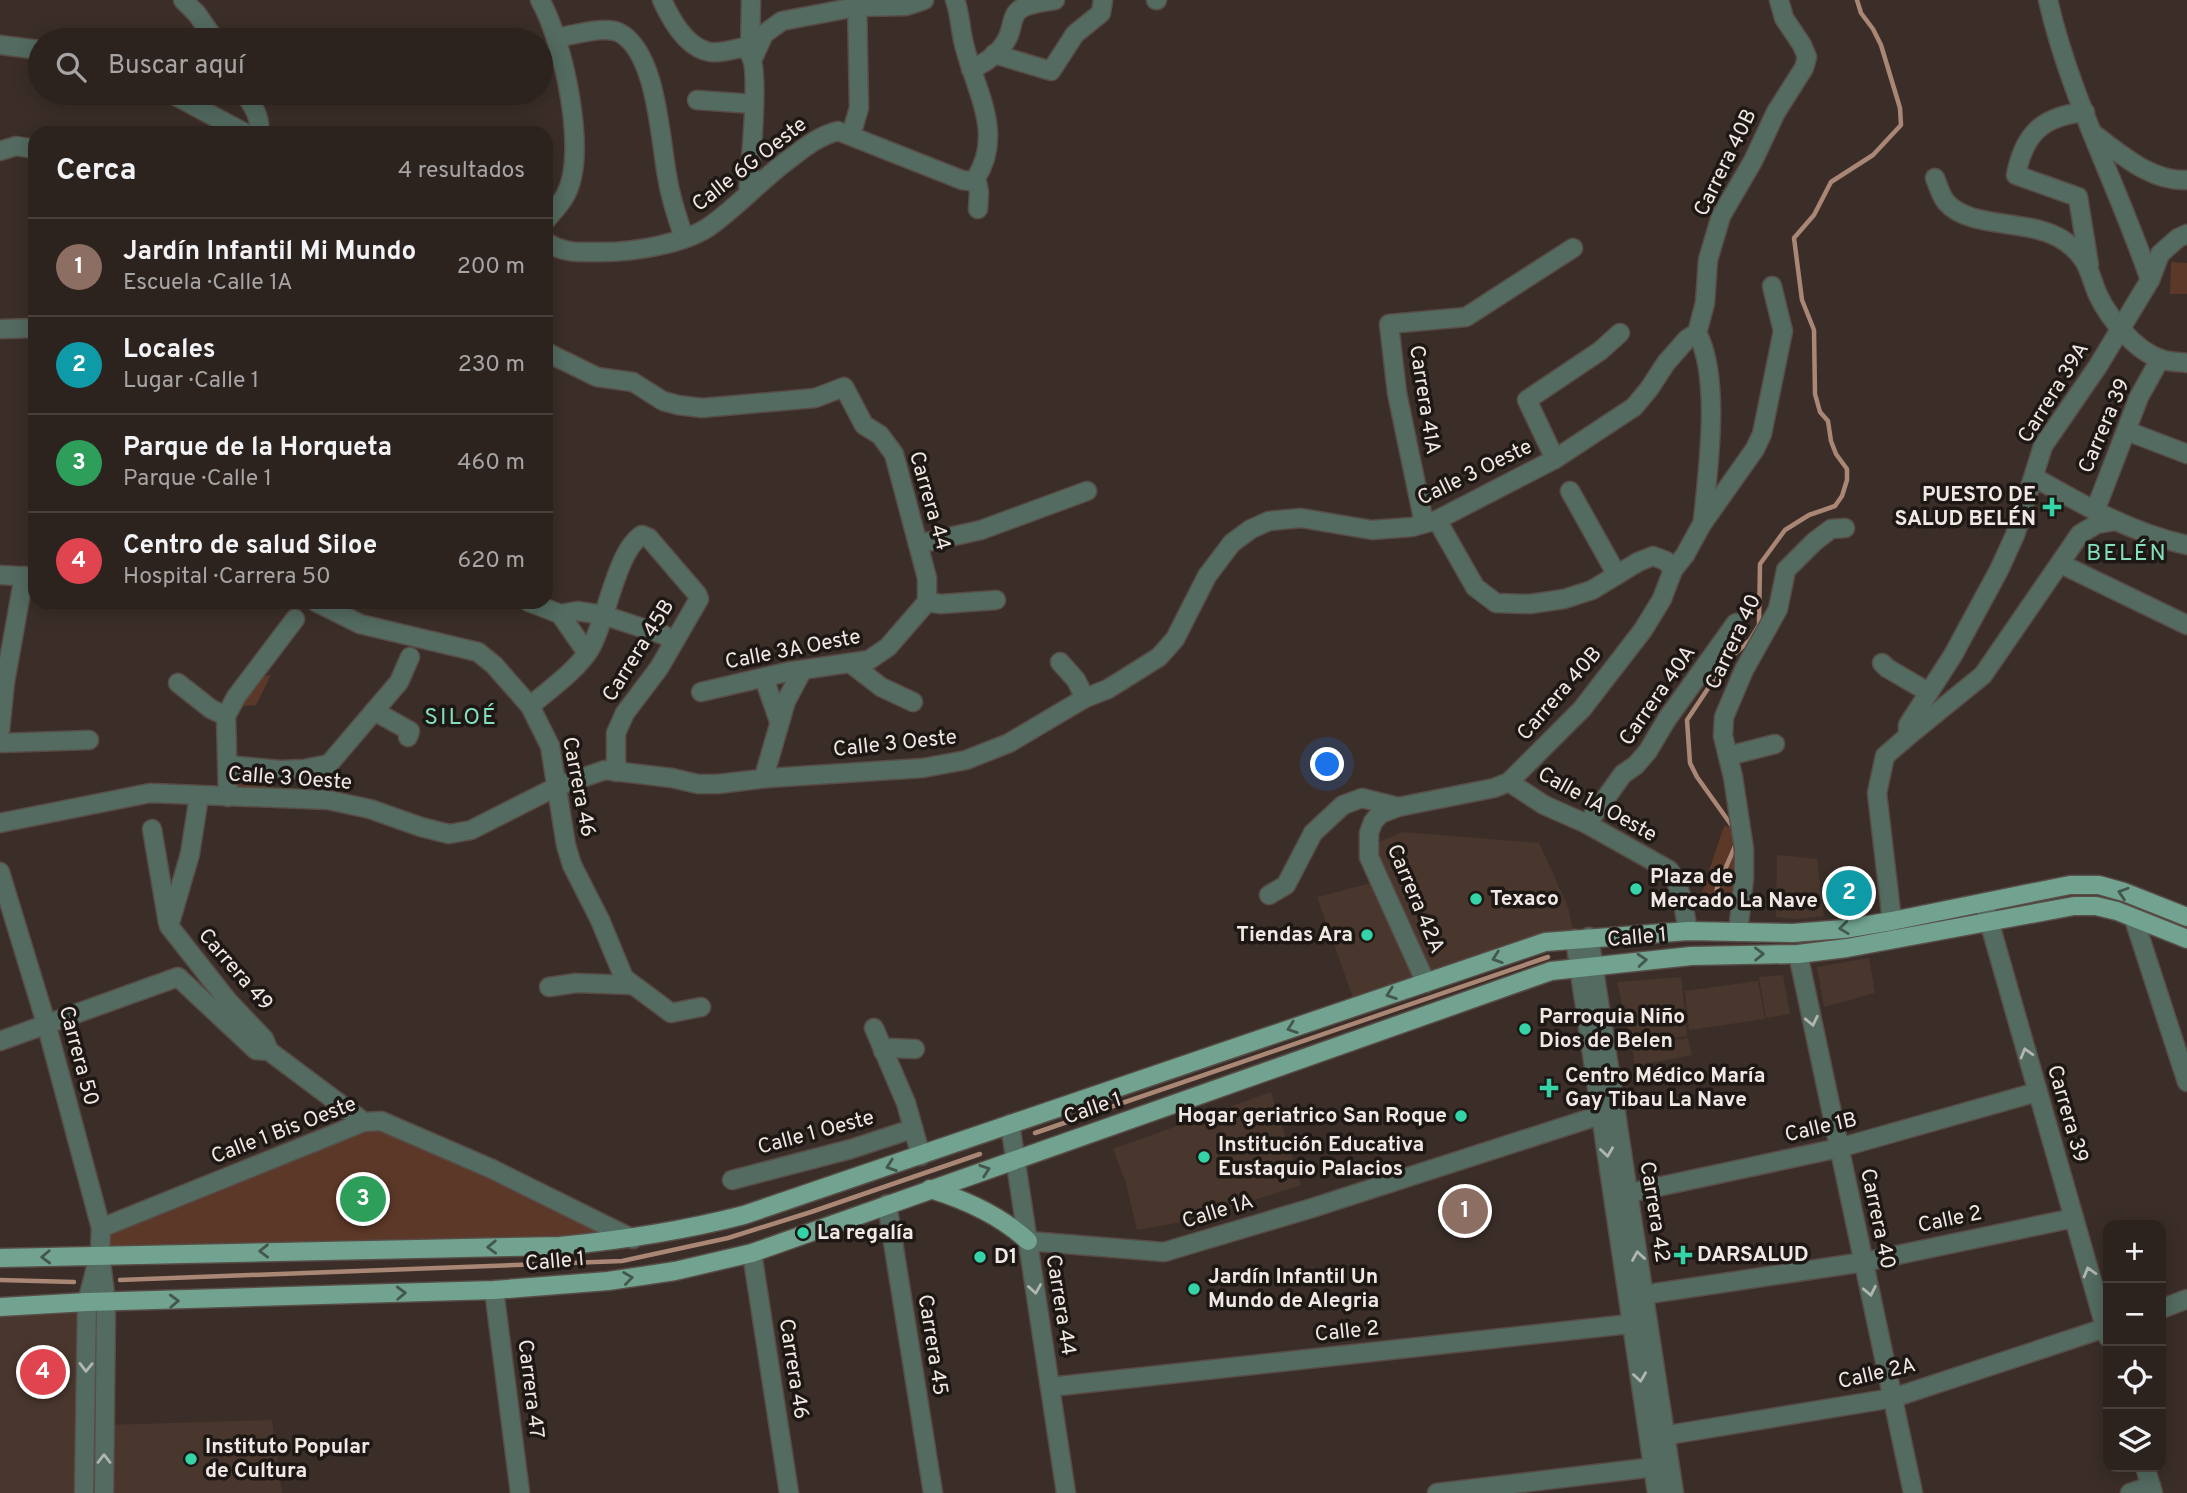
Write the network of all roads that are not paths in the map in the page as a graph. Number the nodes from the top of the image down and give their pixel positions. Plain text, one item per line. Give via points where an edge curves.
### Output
1 (183, 0) edge
2 (540, 0) edge
3 (662, 0) edge
4 (751, 0) edge
5 (924, 0) edge
6 (955, 0) edge
7 (1055, 0) edge
8 (1102, 0) edge
9 (1779, 0) edge
10 (2048, 0) edge
11 (856, 4) edge
12 (207, 28) edge
13 (553, 28) edge
14 (553, 29) edge
15 (557, 38) junction
16 (0, 45) edge
17 (28, 48) edge
18 (751, 53) junction
19 (994, 54) junction
20 (971, 69) junction
21 (697, 100) dead end
22 (753, 104) junction
23 (192, 105) edge
24 (252, 105) edge
25 (2084, 112) junction
26 (232, 126) edge
27 (260, 126) edge
28 (852, 135) junction
29 (2094, 135) junction
30 (28, 148) edge
31 (0, 151) edge
32 (976, 178) junction
33 (1935, 178) dead end
34 (2187, 180) edge
35 (748, 194) junction
36 (978, 209) dead end
37 (553, 211) edge
38 (2187, 234) edge
39 (684, 238) junction
40 (553, 246) edge
41 (1573, 248) dead end
42 (2089, 265) junction
43 (2150, 280) junction
44 (1772, 286) dead end
45 (28, 327) edge
46 (2121, 327) junction
47 (0, 329) edge
48 (1620, 332) dead end
49 (1697, 333) junction
50 (553, 355) edge
51 (2160, 359) junction
52 (2187, 363) edge
53 (2127, 431) junction
54 (2187, 454) edge
55 (1555, 459) junction
56 (2034, 477) junction
57 (1087, 491) dead end
58 (1570, 491) dead end
59 (2095, 511) junction
60 (2115, 521) junction
61 (1431, 522) junction
62 (1702, 524) junction
63 (1845, 528) dead end
64 (919, 544) junction
65 (2187, 545) edge
66 (2061, 564) junction
67 (1674, 570) junction
68 (0, 575) edge
69 (1616, 575) junction
70 (28, 577) edge
71 (28, 585) edge
72 (996, 600) dead end
73 (927, 602) junction
74 (330, 609) edge
75 (547, 609) edge
76 (560, 614) junction
77 (603, 615) junction
78 (295, 619) dead end
79 (1736, 623) dead end
80 (2187, 625) edge
81 (673, 642) junction
82 (587, 653) junction
83 (410, 657) dead end
84 (1060, 662) dead end
85 (850, 663) junction
86 (1882, 663) dead end
87 (802, 671) junction
88 (764, 678) junction
89 (3, 682) edge
90 (178, 683) dead end
91 (701, 692) dead end
92 (1928, 692) junction
93 (1085, 698) junction
94 (913, 702) dead end
95 (530, 706) junction
96 (374, 711) junction
97 (226, 716) junction
98 (779, 721) junction
99 (0, 730) edge
100 (1908, 736) junction
101 (408, 737) dead end
102 (89, 740) dead end
103 (0, 743) edge
104 (1775, 744) dead end
105 (1728, 756) junction
106 (228, 765) junction
107 (275, 770) junction
108 (617, 772) junction
109 (768, 778) junction
110 (1509, 782) junction
111 (558, 786) junction
112 (199, 796) junction
113 (228, 797) junction
114 (274, 798) junction
115 (1398, 807) junction
116 (0, 823) edge
117 (1587, 824) junction
118 (152, 829) dead end
119 (0, 872) edge
120 (1269, 895) dead end
121 (1984, 903) junction
122 (2187, 917) edge
123 (2134, 919) junction
124 (1892, 921) junction
125 (1990, 923) junction
126 (169, 926) junction
127 (1688, 931) junction
128 (1738, 932) junction
129 (1582, 938) junction
130 (2187, 939) edge
131 (1798, 954) junction
132 (1586, 966) junction
133 (1426, 983) junction
134 (633, 985) junction
135 (549, 987) dead end
136 (701, 1007) dead end
137 (46, 1023) junction
138 (874, 1028) dead end
139 (0, 1041) edge
140 (915, 1049) dead end
141 (269, 1051) junction
142 (883, 1051) junction
143 (2187, 1082) edge
144 (2037, 1092) junction
145 (1608, 1112) junction
146 (364, 1122) junction
147 (1010, 1124) junction
148 (912, 1129) junction
149 (1839, 1148) junction
150 (921, 1156) junction
151 (1016, 1159) junction
152 (732, 1180) dead end
153 (930, 1189) junction
154 (1621, 1195) junction
155 (887, 1204) junction
156 (2074, 1218) junction
157 (101, 1228) junction
158 (633, 1239) junction
159 (1028, 1241) junction
160 (752, 1253) junction
161 (100, 1254) junction
162 (0, 1258) edge
163 (1864, 1262) junction
164 (494, 1290) junction
165 (1636, 1296) junction
166 (2187, 1299) edge
167 (87, 1302) junction
168 (106, 1302) junction
169 (0, 1307) edge
170 (2166, 1307) edge
171 (2103, 1317) edge
172 (1640, 1323) junction
173 (2103, 1332) edge
174 (1050, 1387) junction
175 (1893, 1398) junction
176 (1657, 1436) junction
177 (1662, 1466) junction
178 (2147, 1472) edge
179 (2152, 1490) edge
180 (84, 1493) edge
181 (104, 1493) edge
182 (520, 1493) edge
183 (789, 1493) edge
184 (933, 1493) edge
185 (1066, 1493) edge
186 (1437, 1493) edge
187 (1657, 1493) edge
188 (1674, 1493) edge
189 (1913, 1493) edge
190 (2130, 1493) edge

1 - 12 street
2 - 13 street
3 - 18 street via 696,46 712,52
4 - 18 street
5 - 11 street via 906,6
6 - 20 street
7 - 19 street via 1018,10 1009,35
8 - 19 street via 1101,13 1075,34 1051,71
9 - 49 street, Carrera 40B via 1807,57 1721,216 1708,260
10 - 25 street
11 - 18 street via 782,21 764,34
11 - 28 street via 859,108
14 - 15 street
15 - 37 street via 569,88 574,148 567,194
15 - 39 street via 609,29 619,32 641,54 656,102 668,183
16 - 17 street
18 - 22 street
19 - 20 street
20 - 32 street via 984,106 988,136
21 - 22 street
22 - 35 street
23 - 26 street
24 - 27 street
25 - 29 street
25 - 42 street via 2064,114 2045,123 2030,137 2016,175 2078,197
28 - 32 street via 962,180
28 - 35 street, Calle 6G Oeste via 838,131 824,135
29 - 34 street via 2164,179
29 - 43 street
30 - 31 street
32 - 36 street
33 - 42 street via 1945,201 1961,214 2043,231 2068,244
35 - 39 street, Calle 6G Oeste via 710,226
38 - 43 street, Carrera 39A via 2160,254
39 - 40 street, Calle 6G Oeste via 632,251 562,251
41 - 61 street, Carrera 41A via 1466,317 1389,324 1397,393
42 - 46 street via 2099,297
43 - 46 street, Carrera 39A
44 - 62 street, Carrera 40B via 1783,331 1762,434
45 - 47 street
46 - 51 street via 2140,348
46 - 56 street, Carrera 39A via 2043,446
48 - 55 street via 1600,351 1527,400
49 - 55 street, Calle 3 Oeste via 1666,363 1634,407
49 - 62 street, Carrera 40B via 1707,365 1710,422
50 - 64 street, Carrera 44 via 597,377 633,382 663,401 690,407 815,398 844,387 864,425 880,435 894,454
51 - 52 street
51 - 53 street, Carrera 39
53 - 54 street
53 - 59 street, Carrera 39
55 - 61 street, Calle 3 Oeste
56 - 59 street
56 - 92 street, Carrera 39A via 1999,570
57 - 64 street via 981,530
58 - 69 street
59 - 60 street
60 - 65 street
60 - 66 street via 2080,534
61 - 69 street, Carrera 41A via 1475,587 1496,603 1564,599 1592,590
61 - 93 street, Calle 3 Oeste via 1372,530 1301,518 1269,521 1251,529 1232,543 1207,576 1168,649
62 - 67 street, Carrera 40B
63 - 105 street, Carrera 40 via 1831,529 1786,570 1778,609 1724,717
64 - 73 street, Carrera 44
66 - 80 street
66 - 100 street via 1983,675
67 - 69 street, Carrera 41A via 1653,556
67 - 110 street, Carrera 40B via 1643,630 1594,695
68 - 70 street
71 - 89 street
72 - 73 street
73 - 85 street, Calle 3A Oeste via 878,655
74 - 95 street, Carrera 46 via 360,624 478,652 495,664
75 - 76 street
76 - 77 street
76 - 82 street
77 - 81 street
77 - 81 street, Carrera 45B via 621,564 642,535 699,596
77 - 82 street
78 - 97 street
79 - 117 street, Carrera 40A via 1648,751 1623,774
81 - 108 street, Carrera 45B via 616,733
82 - 95 street
83 - 96 street via 399,682
84 - 93 street
85 - 87 street, Calle 3A Oeste
85 - 94 street via 881,687
86 - 92 street
87 - 88 street, Calle 3A Oeste
87 - 98 street
88 - 91 street, Calle 3A Oeste
88 - 98 street
89 - 99 street
90 - 97 street
92 - 100 street, Carrera 39A via 1908,724
93 - 109 street, Calle 3 Oeste via 1009,743 966,761
95 - 111 street, Carrera 46 via 550,746
96 - 101 street via 410,731
96 - 107 street via 329,764
97 - 106 street
98 - 109 street
100 - 124 street, Carrera 39A via 1885,756 1877,793
102 - 103 street
104 - 105 street
105 - 128 street, Carrera 40 via 1744,849
106 - 107 street
106 - 113 street
107 - 114 street
108 - 109 street, Calle 3 Oeste via 698,784
108 - 111 street, Calle 3 Oeste via 605,771
110 - 115 street, Calle 1A Oeste
110 - 117 street, Calle 1A Oeste
111 - 114 street, Calle 3 Oeste via 471,830 449,834 328,800
111 - 134 street, Carrera 46 via 572,865 624,978
112 - 113 street, Calle 3 Oeste
112 - 116 street, Calle 3 Oeste via 150,793
112 - 126 street, Carrera 49 via 190,854
113 - 114 street, Calle 3 Oeste
115 - 120 street via 1362,798 1343,805 1313,833 1286,885
115 - 133 street, Carrera 42A via 1373,822 1369,857
117 - 127 street, Calle 1A Oeste via 1669,870 1681,895
118 - 126 street
119 - 137 street, Carrera 50
122 -> 121 main road, Calle 1 via 2099,885 2070,885
121 - 124 main road, Calle 1
121 - 125 street, Carrera 39
123 - 125 main road, Calle 1 via 2085,906
123 - 130 main road, Calle 1
123 - 143 street
124 -> 128 main road, Calle 1 via 1793,933
125 - 131 main road, Calle 1
144 -> 125 street, Carrera 39
126 - 141 street, Carrera 49 via 264,1039
127 - 128 main road, Calle 1
127 - 129 main road, Calle 1
129 - 132 street, Carrera 42
129 -> 133 main road, Calle 1 via 1545,942
132 -> 131 main road, Calle 1 via 1690,956
131 -> 149 street, Carrera 40
132 - 145 street, Carrera 42
132 - 151 main road, Calle 1 via 1551,971
133 -> 147 main road, Calle 1
134 - 135 street
134 - 136 street, Carrera 46 via 671,1013
137 - 139 street
137 - 141 street, Carrera 49 via 178,977 256,1050
137 - 157 street, Carrera 50
138 - 142 street
140 - 142 street
141 - 146 street, Carrera 49
142 - 148 street
144 - 149 street, Calle 1B
144 - 156 street, Carrera 39
145 - 154 street, Carrera 42
145 - 159 street, Calle 1A via 1164,1252
146 - 157 street, Calle 1 Bis Oeste
146 - 158 street, Calle 1 Bis Oeste via 382,1121
147 - 150 main road, Calle 1
147 - 151 street, Carrera 44
148 - 150 street
148 - 152 street, Calle 1 Oeste
149 - 154 street, Calle 1B
149 - 163 street, Carrera 40
150 -> 158 main road, Calle 1 via 744,1215
153 -> 151 main road, Calle 1
151 - 159 street, Carrera 44
153 - 155 main road, Calle 1
153 - 159 main road via 972,1203
154 - 165 street, Carrera 42
155 - 160 main road, Calle 1
155 - 184 street, Carrera 45
156 - 163 street, Calle 2
171 -> 156 street, Carrera 39
157 - 161 street, Carrera 50
158 -> 161 main road, Calle 1 via 559,1246
159 -> 174 street, Carrera 44
164 -> 160 main road, Calle 1 via 608,1281
160 - 183 street, Carrera 46
161 -> 162 main road, Calle 1
161 - 167 street, Carrera 50
161 - 168 street, Carrera 50
163 - 165 street, Calle 2
163 -> 175 street, Carrera 40
168 -> 164 main road, Calle 1
164 - 182 street, Carrera 47
165 - 172 street, Carrera 42
166 - 170 street
167 - 168 main road, Calle 1
167 - 169 main road, Calle 1
167 -> 180 street, Carrera 50
181 -> 168 street, Carrera 50
172 - 174 street, Calle 2
172 - 176 street, Carrera 42
173 - 175 street, Calle 2A
174 - 185 street, Carrera 44
175 - 176 street, Calle 2A
175 - 189 street, Carrera 40
176 - 177 street, Carrera 42
177 - 186 street
177 - 187 street, Carrera 42
177 - 188 street, Carrera 42
178 - 179 street
179 - 190 street

